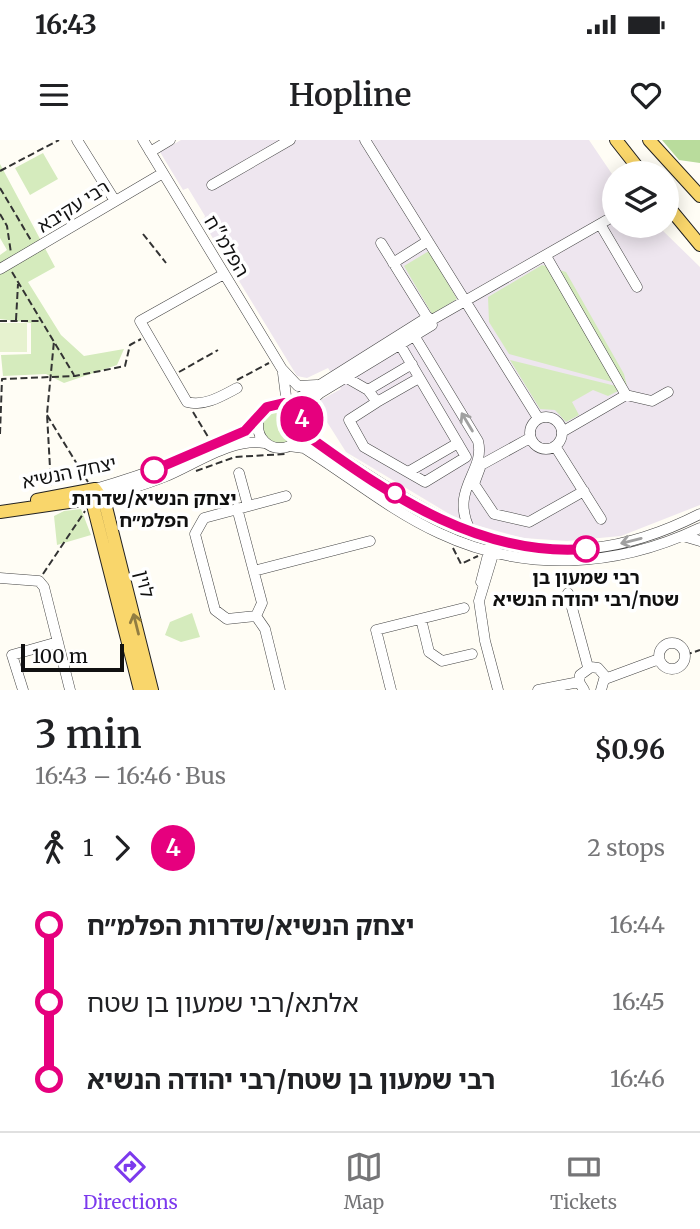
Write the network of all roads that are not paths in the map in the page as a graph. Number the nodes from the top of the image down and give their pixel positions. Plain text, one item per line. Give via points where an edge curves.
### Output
1 (77, 140) edge
2 (143, 140) edge
3 (170, 140) edge
4 (290, 140) edge
5 (365, 140) edge
6 (616, 140) edge
7 (649, 140) edge
8 (150, 152) junction
9 (633, 161) edge
10 (163, 173) junction
11 (212, 185) dead end
12 (700, 196) edge
13 (194, 199) dead end
14 (114, 201) junction
15 (183, 206) junction
16 (679, 220) edge
17 (600, 225) joint
18 (428, 241) junction
19 (381, 243) dead end
20 (700, 245) edge
21 (546, 256) junction
22 (393, 263) junction
23 (7, 265) edge
24 (224, 274) junction
25 (636, 288) dead end
26 (466, 302) junction
27 (430, 321) junction
28 (415, 337) junction
29 (398, 342) junction
30 (412, 364) junction
31 (282, 369) junction
32 (347, 378) junction
33 (419, 378) junction
34 (236, 385) road end
35 (317, 385) junction
36 (368, 390) junction
37 (668, 392) dead end
38 (626, 395) junction
39 (377, 402) junction
40 (284, 404) junction
41 (300, 416) junction
42 (538, 418) junction
43 (259, 420) junction
44 (303, 427) junction
45 (562, 432) junction
46 (530, 438) junction
47 (265, 443) junction
48 (458, 443) junction
49 (289, 446) junction
50 (555, 446) junction
51 (408, 472) junction
52 (239, 473) road end
53 (584, 491) junction
54 (119, 492) junction
55 (286, 496) dead end
56 (96, 502) junction
57 (0, 505) edge
58 (248, 506) junction
59 (237, 508) junction
60 (0, 512) edge
61 (601, 519) dead end
62 (699, 521) edge
63 (471, 532) junction
64 (682, 536) junction
65 (494, 540) junction
66 (370, 541) dead end
67 (700, 541) edge
68 (466, 545) junction
69 (491, 551) junction
70 (517, 558) junction
71 (486, 569) junction
72 (254, 571) junction
73 (0, 578) edge
74 (568, 593) road end
75 (464, 608) dead end
76 (256, 616) junction
77 (421, 618) junction
78 (58, 642) junction
79 (472, 654) dead end
80 (659, 659) junction
81 (588, 667) junction
82 (605, 679) junction
83 (582, 686) edge
84 (23, 690) edge
85 (70, 690) edge
86 (140, 690) edge
87 (152, 690) edge
88 (280, 690) edge
89 (391, 690) edge
90 (498, 690) edge
91 (538, 690) edge
92 (601, 690) edge

1 - 14 street
2 - 8 street, הפלמ"ח
3 - 8 street
4 - 11 street
5 - 18 street
6 - 9 main road
7 - 12 main road
8 - 10 street, הפלמ"ח
10 - 14 street, רבי עקיבא
10 - 15 street, הפלמ"ח
13 - 15 street
14 - 23 street, רבי עקיבא
15 - 24 street, הפלמ"ח
16 - 20 main road
17 - 21 street
17 - 25 street
18 - 22 street
18 - 26 street
19 - 22 street
21 - 26 street
21 - 38 street
22 - 27 street
24 - 31 street, הפלמ"ח
24 - 34 street via 140,321 187,402 215,399
26 - 27 street
26 - 42 street
27 - 28 street
27 - 29 street
28 - 29 street
63 -> 28 street via 463,501 479,455 478,441
29 - 30 street
29 - 32 street
29 - 35 street
30 - 33 street
30 - 36 street
31 - 35 street via 298,386
31 - 40 street
32 - 36 street
32 - 41 street via 310,400
33 - 39 street
33 - 48 street
35 - 40 street
36 - 39 street
37 - 38 street via 652,401
38 - 45 street
39 - 51 street via 349,419 364,447
40 - 41 street
40 - 43 street via 265,409
41 - 44 street
42 - 45 street via 554,418
42 - 46 street via 531,426
43 - 47 street
43 - 56 street, יצחק הנשיא via 245,431 150,472
44 - 49 street via 299,439
44 - 63 street via 309,436 400,496
45 - 50 street
46 - 50 street via 540,448
46 - 53 street via 481,465 474,484 494,514 529,522
47 - 49 street via 276,448
47 - 54 street via 233,447
48 - 51 street
48 - 51 street via 466,457 425,482
49 - 68 street via 304,448 410,517
50 - 53 street
52 - 58 street
53 - 61 street
54 - 56 street
54 - 56 street
55 - 58 street
56 - 57 main road, יצחק הנשיא via 53,497
56 - 60 main road
56 - 86 main road
87 -> 56 main road, לוין
58 - 59 street
59 - 72 street
59 - 76 street via 204,518 195,534 215,610 227,619
62 - 64 street
62 -> 65 street via 608,547 563,551
63 - 65 street
64 - 67 street
64 - 70 street via 614,557 567,561
65 - 69 street
66 - 72 street
68 - 69 street
68 - 71 street
69 - 70 street
69 - 71 street
70 - 71 street
71 - 90 street via 480,614
72 - 76 street via 262,603
73 - 78 street via 39,581
74 - 81 street
75 - 77 street
76 - 88 street via 265,629
77 - 79 street via 429,652 442,661
77 - 89 street via 376,630
78 - 84 street via 12,655
78 - 85 street
80 - 80 street via 669,643 681,646 685,654 681,665 673,669
80 - 82 street
81 - 82 street via 598,668
81 - 83 street via 582,672
82 - 92 street
83 - 91 street

